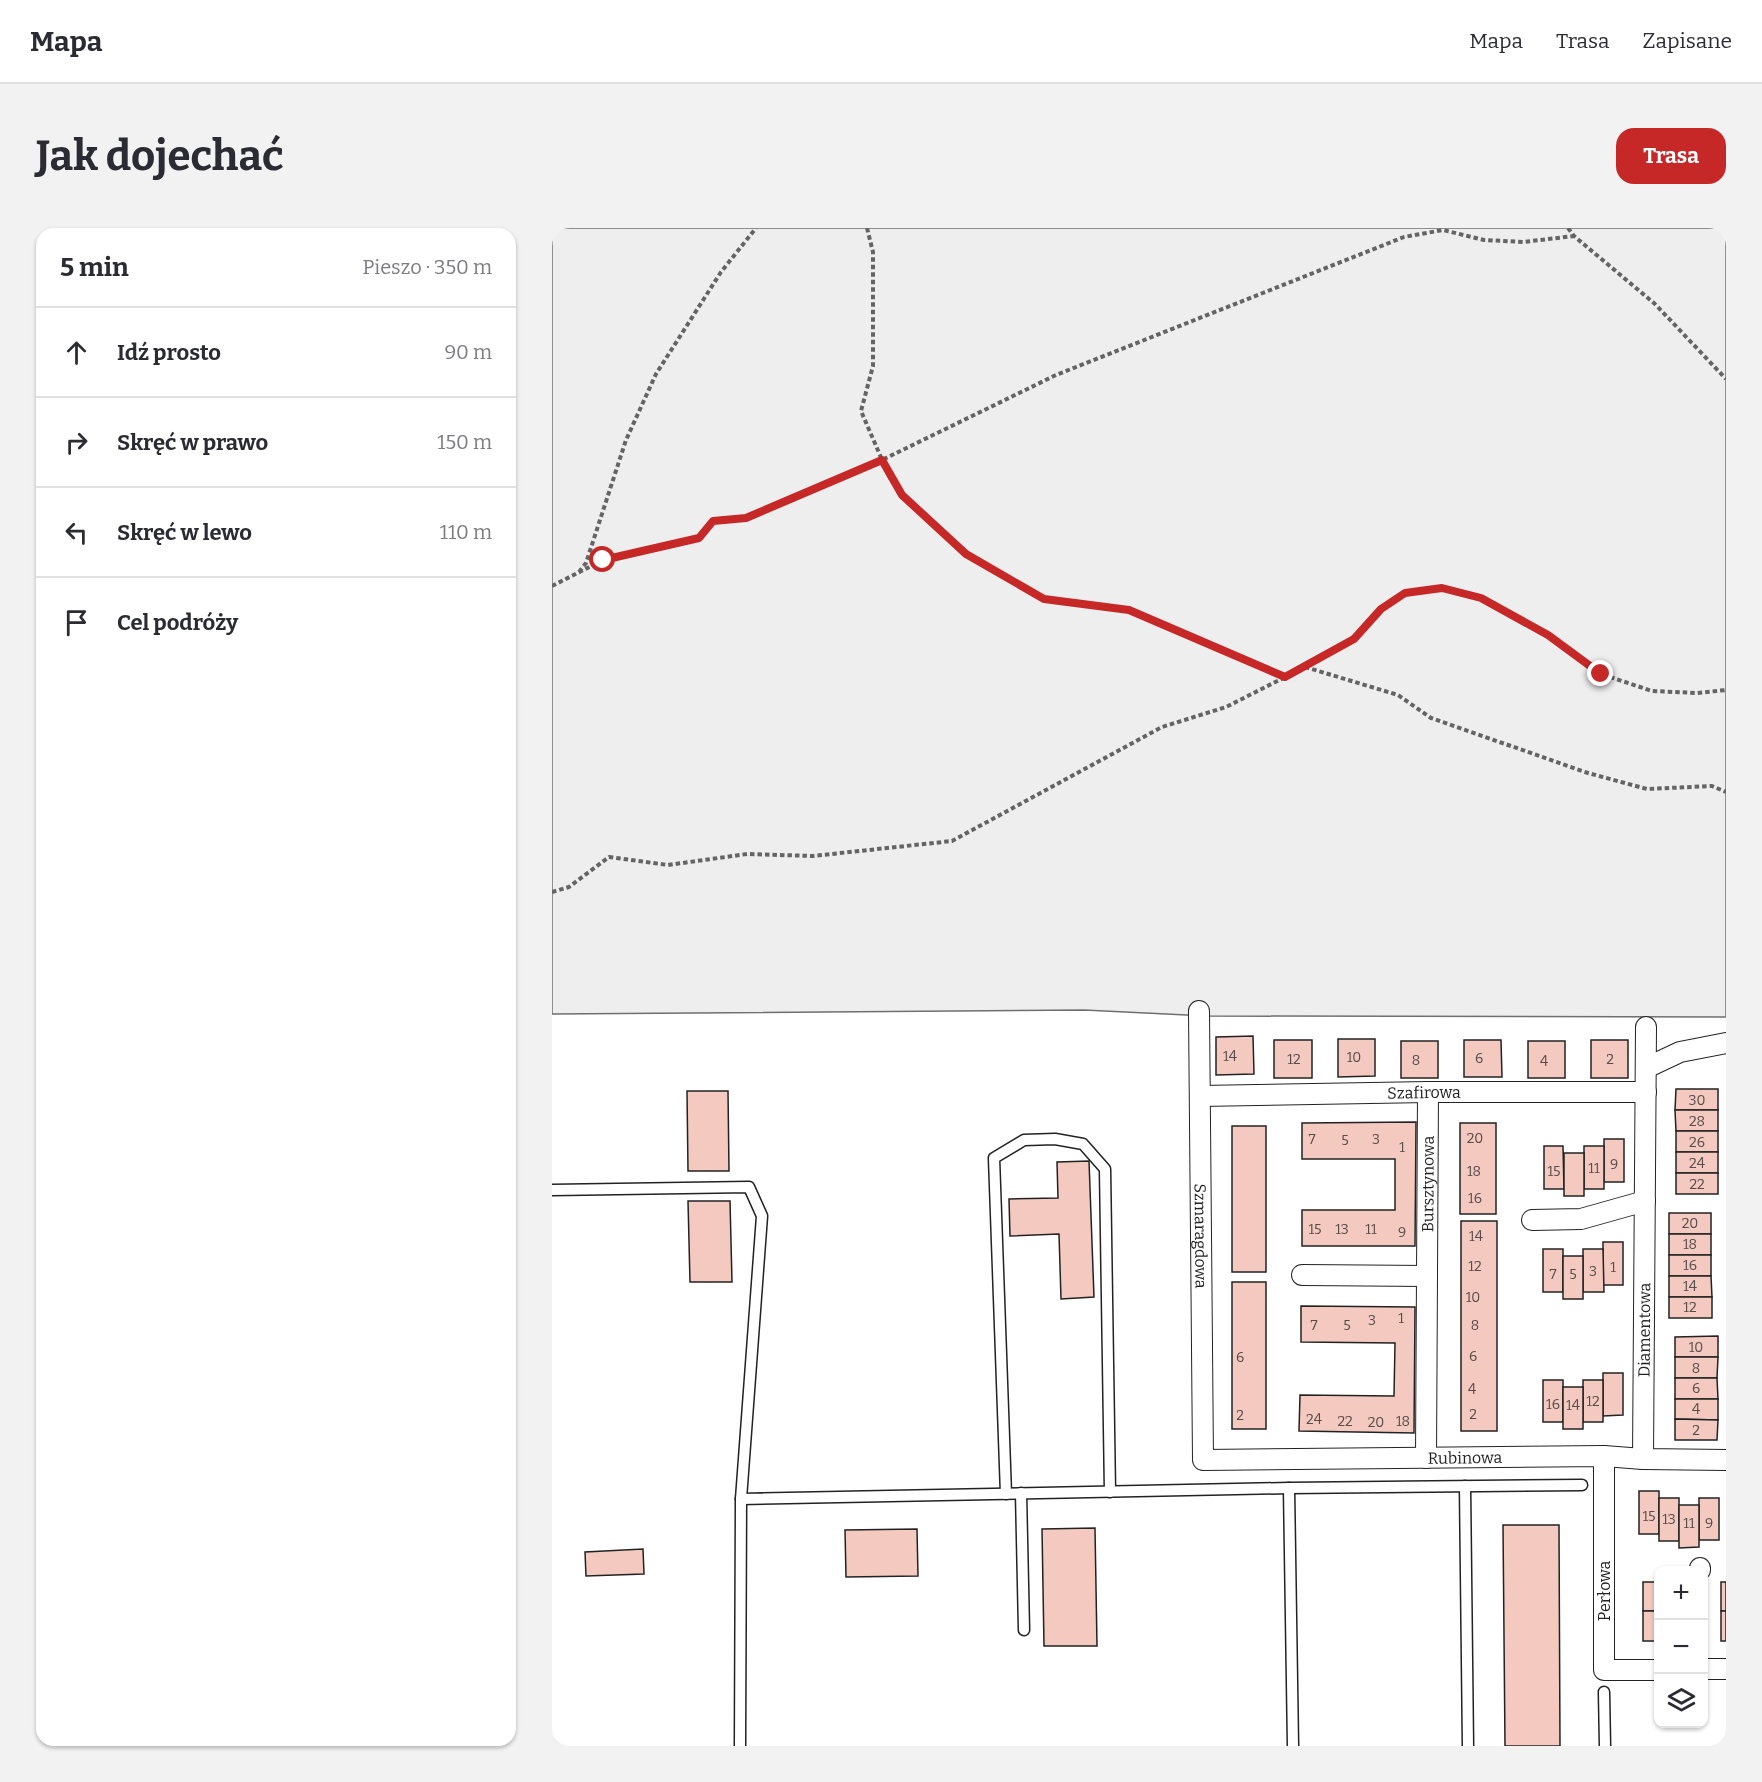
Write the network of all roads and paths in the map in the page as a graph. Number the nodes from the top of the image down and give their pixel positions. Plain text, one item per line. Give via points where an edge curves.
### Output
1 (756, 228) edge
2 (867, 228) edge
3 (1568, 228) edge
4 (1574, 236) junction
5 (1726, 379) edge
6 (882, 460) junction
7 (579, 573) junction
8 (552, 586) edge
9 (1305, 667) junction
10 (1285, 677) junction
11 (1726, 690) edge
12 (1726, 792) edge
13 (552, 892) edge
14 (1199, 1011) dead end
15 (1646, 1027) dead end
16 (1726, 1043) edge
17 (1646, 1068) junction
18 (1428, 1092) junction
19 (1646, 1092) junction
20 (1200, 1096) junction
21 (552, 1190) edge
22 (1645, 1202) junction
23 (1532, 1220) dead end
24 (1302, 1275) dead end
25 (1427, 1276) junction
26 (1604, 1456) junction
27 (1426, 1458) junction
28 (1643, 1459) junction
29 (1203, 1460) joint
30 (1726, 1460) edge
31 (1582, 1485) dead end
32 (1465, 1486) junction
33 (1289, 1488) junction
34 (1110, 1492) junction
35 (1021, 1493) junction
36 (1006, 1494) junction
37 (741, 1499) junction
38 (1024, 1630) dead end
39 (1708, 1669) edge
40 (1726, 1669) edge
41 (1654, 1670) edge
42 (1604, 1692) dead end
43 (740, 1746) edge
44 (1293, 1746) edge
45 (1468, 1746) edge
46 (1605, 1746) edge

1 - 7 path via 721,272 656,374 626,440 586,563
2 - 6 path via 873,252 873,366 861,411
3 - 4 path
4 - 5 path via 1655,304
4 - 6 path via 1523,242 1484,240 1443,230 1404,237 1056,375
6 - 7 path via 746,518 713,521 699,538 603,560
6 - 10 path via 902,495 966,554 1044,599 1129,610
7 - 8 path
9 - 10 path
9 - 11 path via 1354,639 1381,609 1405,593 1442,588 1481,598 1548,635 1601,674 1652,691
9 - 12 path via 1398,695 1431,718 1588,773 1647,789 1712,786
10 - 13 path via 1226,707 1162,727 952,841 813,856 747,854 668,865 609,857 569,887
14 - 20 street, Szmaragdowa
15 - 17 street, Diamentowa
16 - 17 street via 1680,1052
17 - 19 street, Diamentowa
18 - 19 street, Szafirowa
18 - 20 street, Szafirowa
18 - 25 street, Bursztynowa
19 - 22 street, Diamentowa
20 - 29 street, Szmaragdowa
21 - 37 lane via 749,1186 762,1216
22 - 23 street via 1581,1219
22 - 28 street, Diamentowa
24 - 25 street
25 - 27 street, Bursztynowa
26 - 27 street, Rubinowa
26 - 28 street, Rubinowa
26 - 41 street, Perłowa via 1604,1670
27 - 29 street, Rubinowa
28 - 30 street, Rubinowa
31 - 32 lane
32 - 33 lane
32 - 45 lane
33 - 34 lane
33 - 44 lane
34 - 35 lane
34 - 36 lane via 1105,1169 1083,1144 1055,1139 1024,1140 994,1158
35 - 36 lane
35 - 38 lane
36 - 37 lane
37 - 43 lane
39 - 40 street
42 - 46 lane

